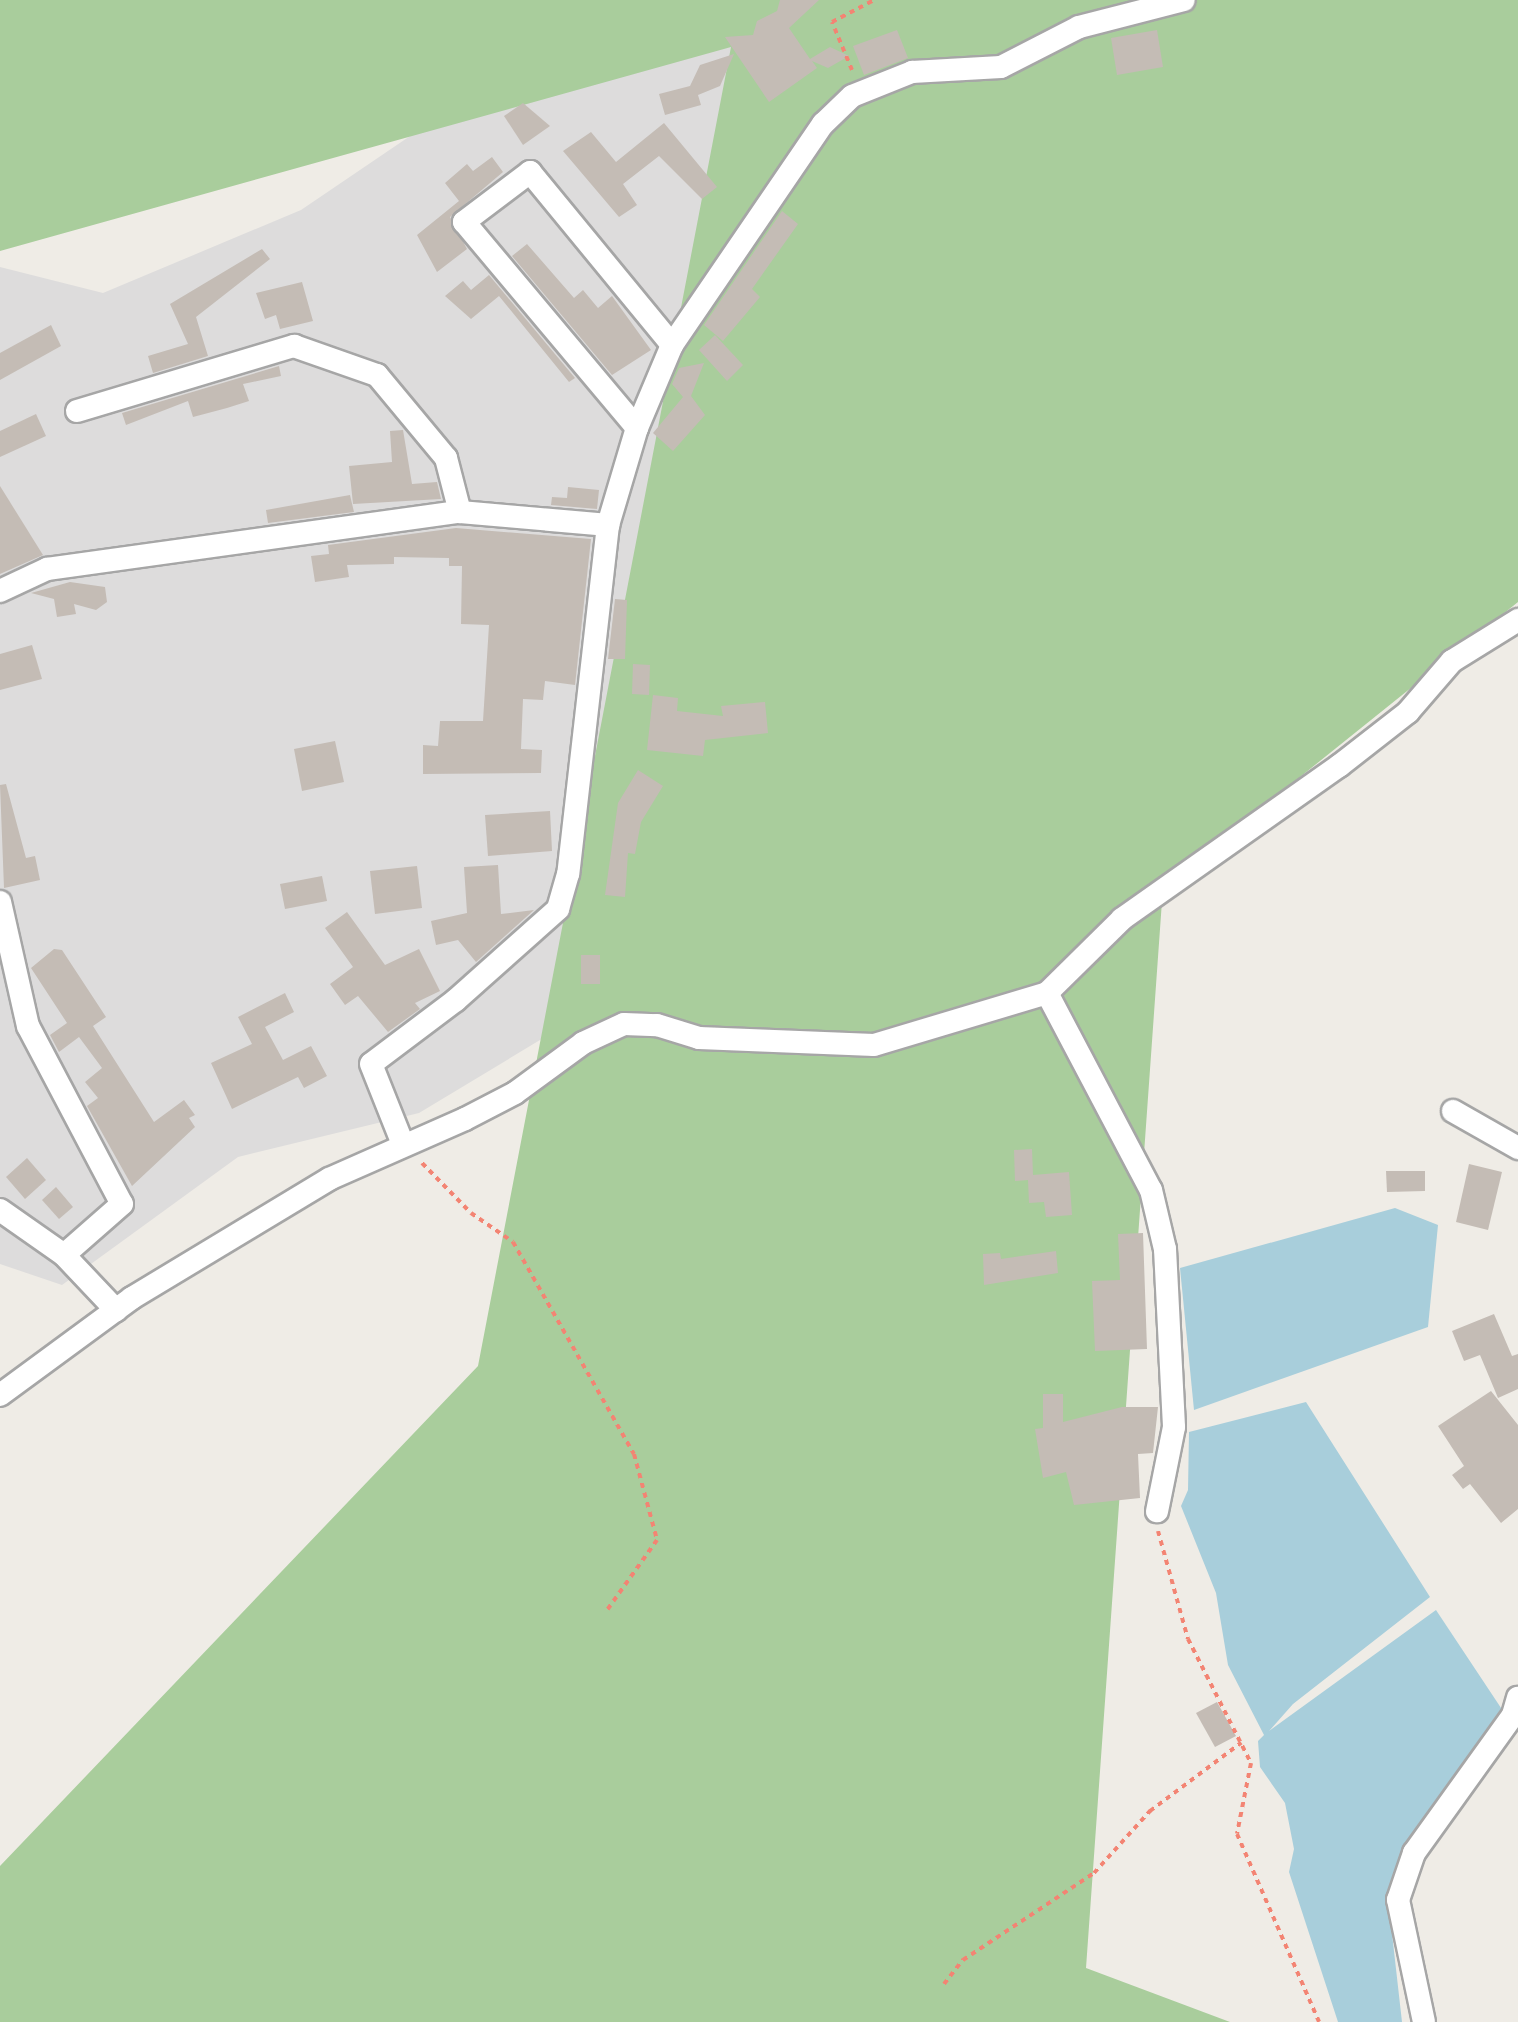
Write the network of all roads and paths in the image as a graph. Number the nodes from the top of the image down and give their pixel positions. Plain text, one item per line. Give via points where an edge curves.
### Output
1 (874, 0) edge
2 (1184, 0) edge
3 (861, 92) junction
4 (672, 345) junction
5 (77, 411) dead end
6 (636, 428) junction
7 (460, 512) junction
8 (608, 526) junction
9 (0, 591) edge
10 (1518, 620) edge
11 (0, 902) edge
12 (1047, 993) junction
13 (1452, 1111) dead end
14 (402, 1142) junction
15 (1518, 1148) edge
16 (0, 1210) edge
17 (64, 1256) junction
18 (116, 1310) junction
19 (0, 1395) edge
20 (1157, 1511) joint
21 (608, 1610) dead end
22 (1518, 1698) edge
23 (1241, 1743) junction
24 (944, 1984) dead end
25 (1320, 2022) edge
26 (1424, 2022) edge

1 - 3 path via 832,22
2 - 3 street via 1079,26 1001,67 912,72
3 - 4 street via 824,124
4 - 6 street
4 - 6 street via 530,172 464,222
5 - 7 street via 294,346 377,374 446,458
6 - 8 street
7 - 8 street
7 - 9 street via 46,569
8 - 14 street via 568,874 558,910 371,1064
10 - 12 street via 1452,661 1408,712 1339,766 1122,919
11 - 17 street via 28,1026 122,1204
12 - 14 street via 874,1045 699,1038 657,1025 624,1024 583,1042 482,1111
12 - 20 street via 1151,1190 1165,1249 1174,1427
13 - 15 street
14 - 18 street via 312,1189
14 - 21 path via 471,1214 513,1242 634,1454 657,1540
16 - 17 street
17 - 18 street
18 - 19 street
20 - 23 path via 1159,1549 1188,1639
22 - 26 street via 1513,1715 1414,1852 1398,1900
23 - 24 path via 1150,1811 1094,1873 963,1960
23 - 25 path via 1250,1763 1238,1834

